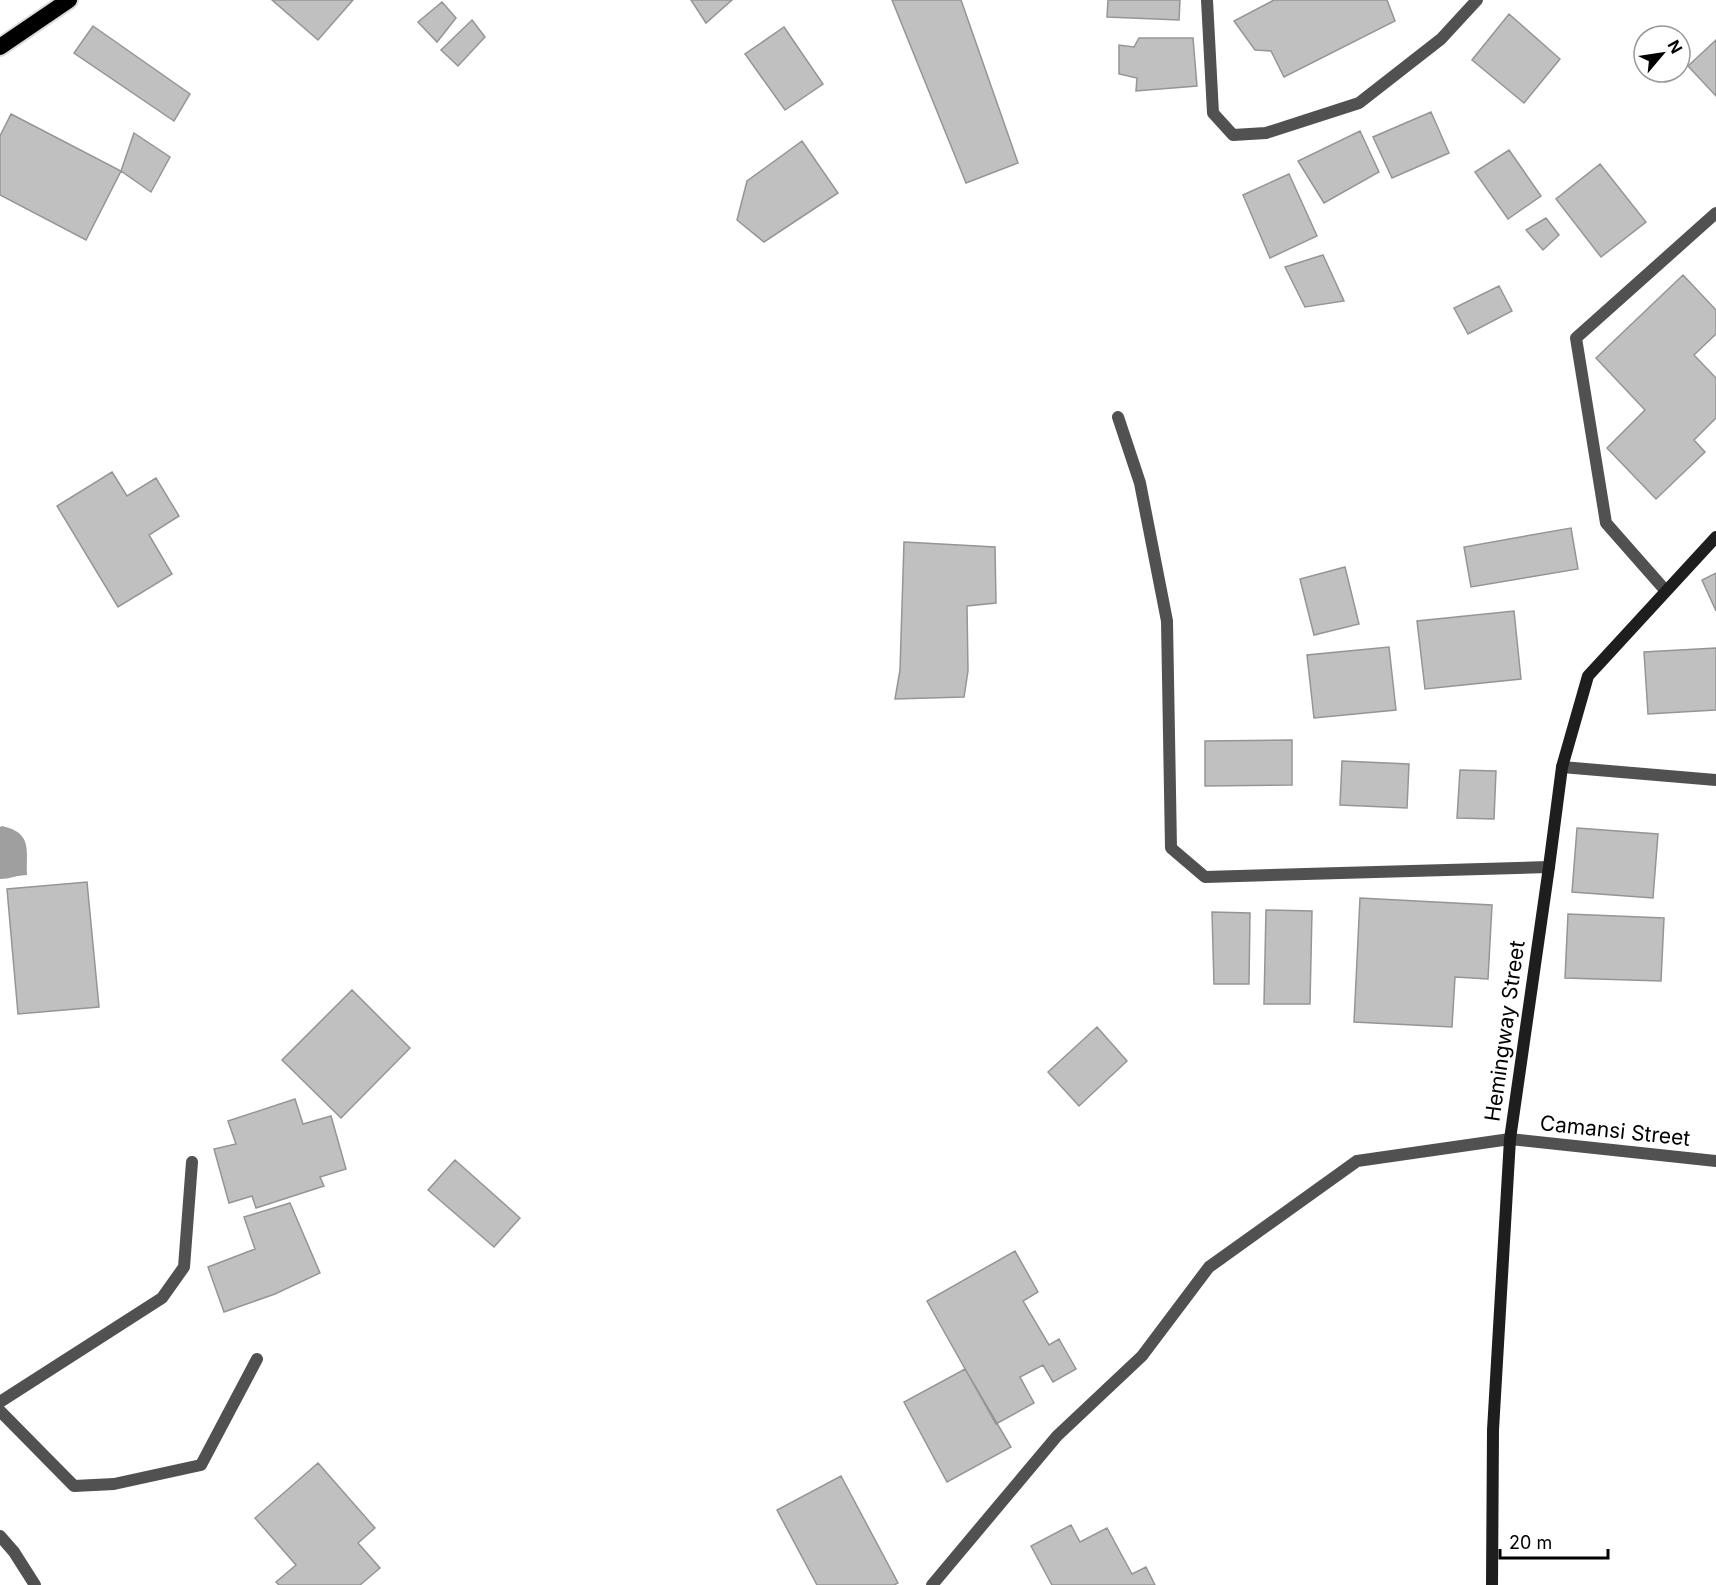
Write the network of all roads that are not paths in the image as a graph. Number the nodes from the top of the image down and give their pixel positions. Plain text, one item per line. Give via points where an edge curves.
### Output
1 (69, 0) edge
2 (1207, 0) edge
3 (1476, 0) edge
4 (0, 48) edge
5 (1716, 213) edge
6 (1118, 417) dead end
7 (1716, 537) edge
8 (1665, 590) junction
9 (1562, 767) junction
10 (1716, 780) edge
11 (1549, 867) junction
12 (1509, 1139) junction
13 (1716, 1161) edge
14 (192, 1162) dead end
15 (257, 1359) dead end
16 (0, 1402) edge
17 (0, 1411) edge
18 (0, 1536) edge
19 (35, 1585) edge
20 (932, 1585) edge
21 (1492, 1585) edge

1 - 4 highway
2 - 3 street via 1213,113 1233,135 1266,133 1359,103 1441,39
5 - 8 street via 1576,338 1606,523
6 - 11 street via 1140,483 1167,621 1171,848 1205,876
7 - 8 main road, Hemingway Street
8 - 9 main road, Hemingway Street via 1587,676
9 - 10 street
9 - 11 main road, Hemingway Street
11 - 12 main road, Hemingway Street
12 - 13 street, Camansi Street
12 - 20 street, Camansi Street via 1357,1161 1209,1267 1142,1356 1057,1436
12 - 21 main road, Hemingway Street via 1493,1430
14 - 16 street via 183,1267 162,1298
15 - 17 street via 201,1465 114,1484 74,1486
18 - 19 street

